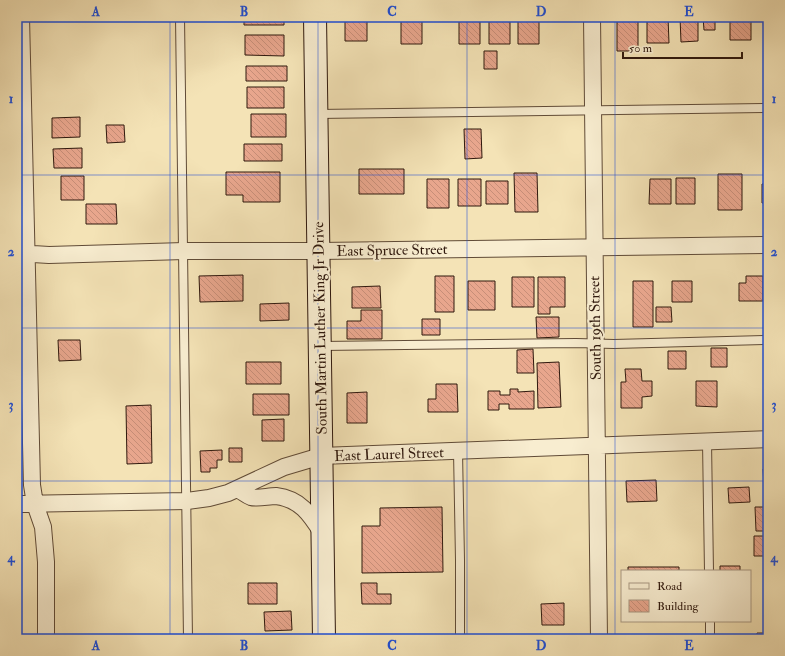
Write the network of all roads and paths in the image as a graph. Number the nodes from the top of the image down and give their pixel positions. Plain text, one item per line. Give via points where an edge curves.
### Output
1 (22, 17) edge
2 (180, 17) edge
3 (315, 17) edge
4 (592, 17) edge
5 (768, 108) edge
6 (593, 110) junction
7 (316, 114) junction
8 (768, 245) edge
9 (594, 247) junction
10 (184, 251) junction
11 (319, 251) junction
12 (22, 253) edge
13 (768, 340) edge
14 (596, 343) junction
15 (320, 346) junction
16 (768, 439) edge
17 (707, 442) junction
18 (597, 446) junction
19 (458, 451) junction
20 (322, 456) junction
21 (238, 489) junction
22 (187, 501) junction
23 (17, 504) edge
24 (35, 504) junction
25 (322, 533) junction
26 (709, 570) edge
27 (710, 622) edge
28 (46, 639) edge
29 (188, 639) edge
30 (324, 639) edge
31 (460, 639) edge
32 (599, 639) edge
33 (710, 639) edge

1 - 12 street
2 - 10 lane
3 - 7 street, South Martin Luther King Jr Drive
4 - 6 street, South 19th Street
5 - 6 lane
6 - 7 lane
6 - 9 street, South 19th Street
7 - 11 street, South Martin Luther King Jr Drive
8 - 9 street, East Spruce Street
9 - 11 street, East Spruce Street
9 - 14 street, South 19th Street
10 - 11 street, East Spruce Street
10 - 12 street, East Spruce Street
10 - 22 lane
11 - 15 street, South Martin Luther King Jr Drive
12 - 24 street via 32,485
13 - 14 lane
14 - 15 lane
14 - 18 street, South 19th Street
15 - 20 street, South Martin Luther King Jr Drive
16 - 17 street, East Laurel Street
17 - 18 street, East Laurel Street
17 - 26 lane
18 - 19 street, East Laurel Street
18 - 32 street, South 19th Street
19 - 20 street, East Laurel Street
19 - 31 lane
20 - 21 street, East Laurel Street via 284,468
20 - 25 street, South Martin Luther King Jr Drive
21 - 22 street, East Laurel Street via 209,498
21 - 25 street via 251,497 275,496 298,504 308,512
22 - 24 street, East Laurel Street
22 - 29 lane
23 - 24 street, East Laurel Street
24 - 28 street via 44,527
25 - 30 street, South Martin Luther King Jr Drive
27 - 33 lane

